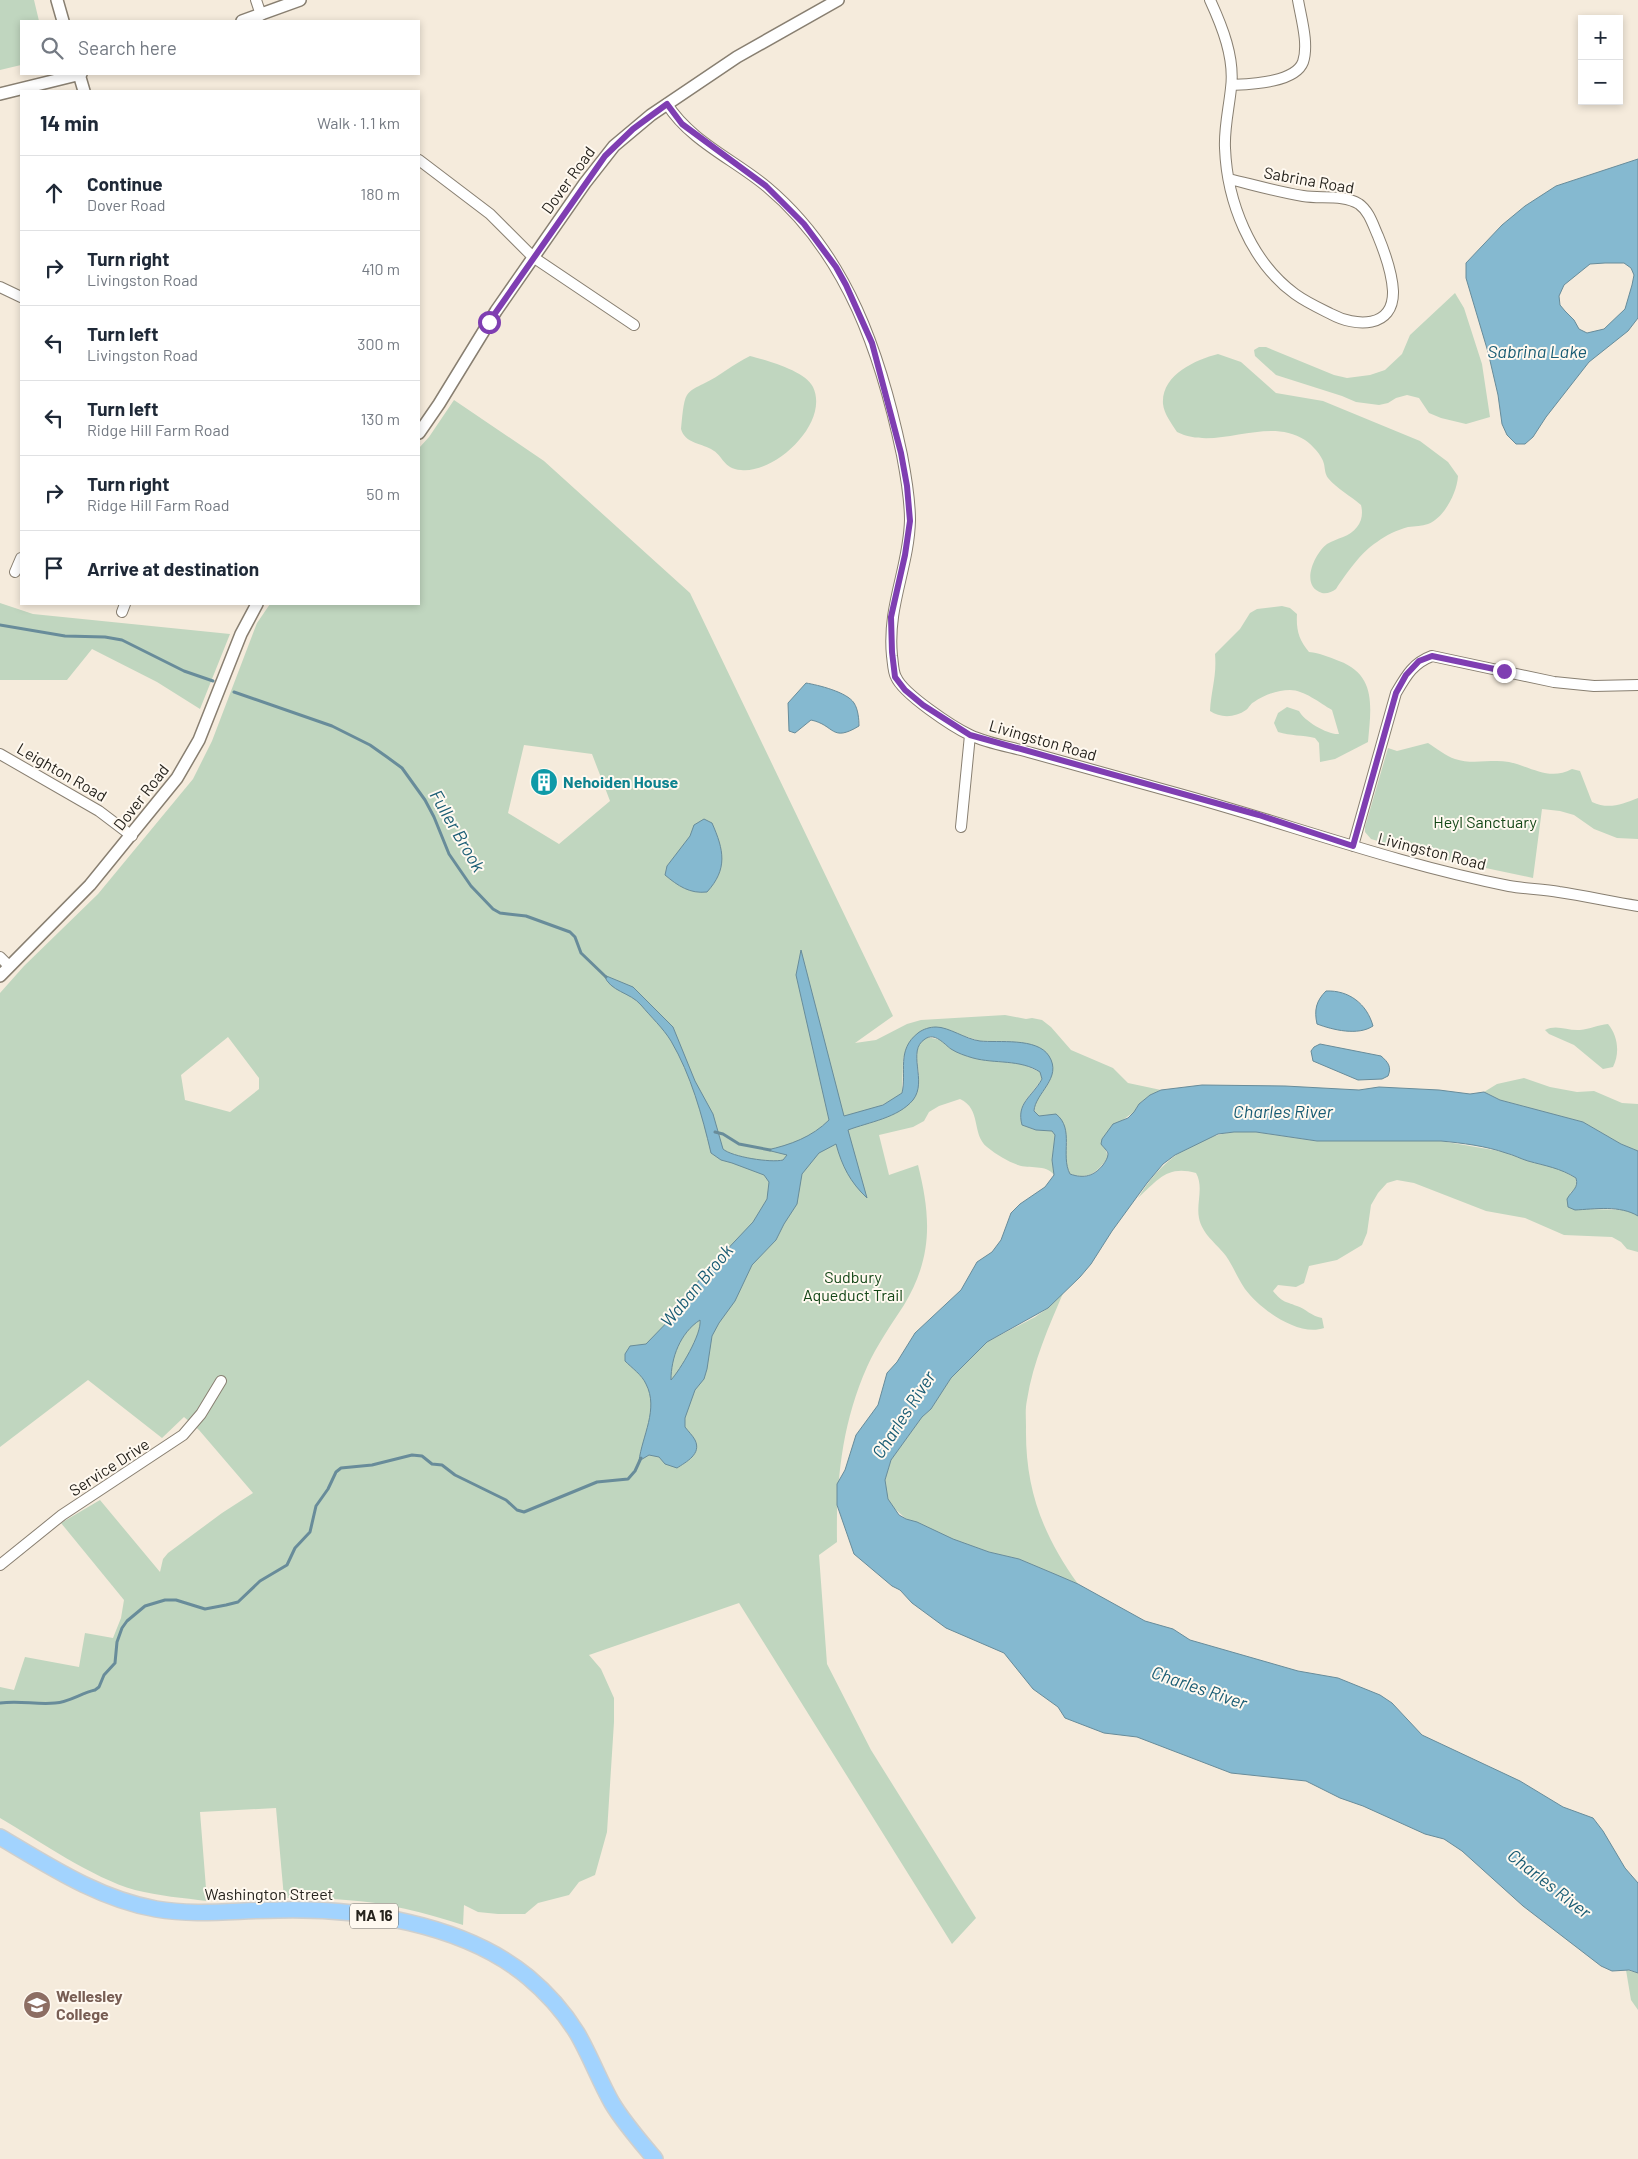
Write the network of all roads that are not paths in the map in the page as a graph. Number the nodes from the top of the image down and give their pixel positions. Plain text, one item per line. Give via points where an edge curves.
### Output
1 (57, 0) edge
2 (256, 0) edge
3 (300, 0) edge
4 (838, 0) edge
5 (1210, 0) edge
6 (1298, 0) edge
7 (261, 15) junction
8 (63, 20) edge
9 (245, 20) edge
10 (76, 75) edge
11 (80, 75) edge
12 (1232, 85) junction
13 (84, 90) edge
14 (0, 94) edge
15 (667, 104) junction
16 (420, 161) edge
17 (1229, 179) junction
18 (533, 257) junction
19 (0, 286) edge
20 (20, 296) edge
21 (634, 325) dead end
22 (420, 432) edge
23 (20, 560) edge
24 (15, 572) dead end
25 (256, 605) edge
26 (1638, 685) edge
27 (970, 735) junction
28 (0, 754) edge
29 (961, 827) dead end
30 (132, 836) junction
31 (1353, 846) junction
32 (1638, 906) edge
33 (0, 957) edge
34 (9, 966) junction
35 (0, 976) edge
36 (221, 1381) dead end
37 (0, 1565) edge
38 (0, 1837) edge
39 (655, 2159) edge

1 - 8 street
2 - 7 street
3 - 7 street
4 - 15 street, Dover Road via 748,50
5 - 12 street, Sabrina Road via 1226,41
6 - 12 street via 1304,52 1297,70 1262,83
7 - 9 street
10 - 14 street
11 - 13 street
12 - 17 street, Sabrina Road via 1224,147
15 - 18 street, Dover Road via 633,129 605,156
15 - 27 street, Livingston Road via 682,124 785,203 836,267 856,305 872,343 907,486 910,521 891,617 895,677 923,705
16 - 18 street via 490,214
17 - 17 street, Sabrina Road via 1249,238 1271,270 1295,294 1351,322 1372,322 1386,312 1393,297 1392,280 1381,244 1363,208 1346,199 1301,196
18 - 21 street
18 - 22 street, Dover Road
19 - 20 street
23 - 24 street
25 - 30 street, Dover Road via 240,634 213,709 194,750
26 - 31 street via 1594,686 1554,682 1432,656 1419,661 1396,693
27 - 29 street
27 - 31 street, Livingston Road via 1259,815
28 - 30 street, Leighton Road via 99,811
30 - 34 street, Dover Road via 79,897
31 - 32 street, Livingston Road via 1511,886
33 - 34 street
34 - 35 street, Dover Road
36 - 37 street, Service Drive via 201,1414 183,1435 62,1515
38 - 39 main road, Washington Street / MA 16 via 84,1884 142,1906 192,1912 294,1910 363,1914 420,1926 491,1952 528,1977 567,2018 612,2104

